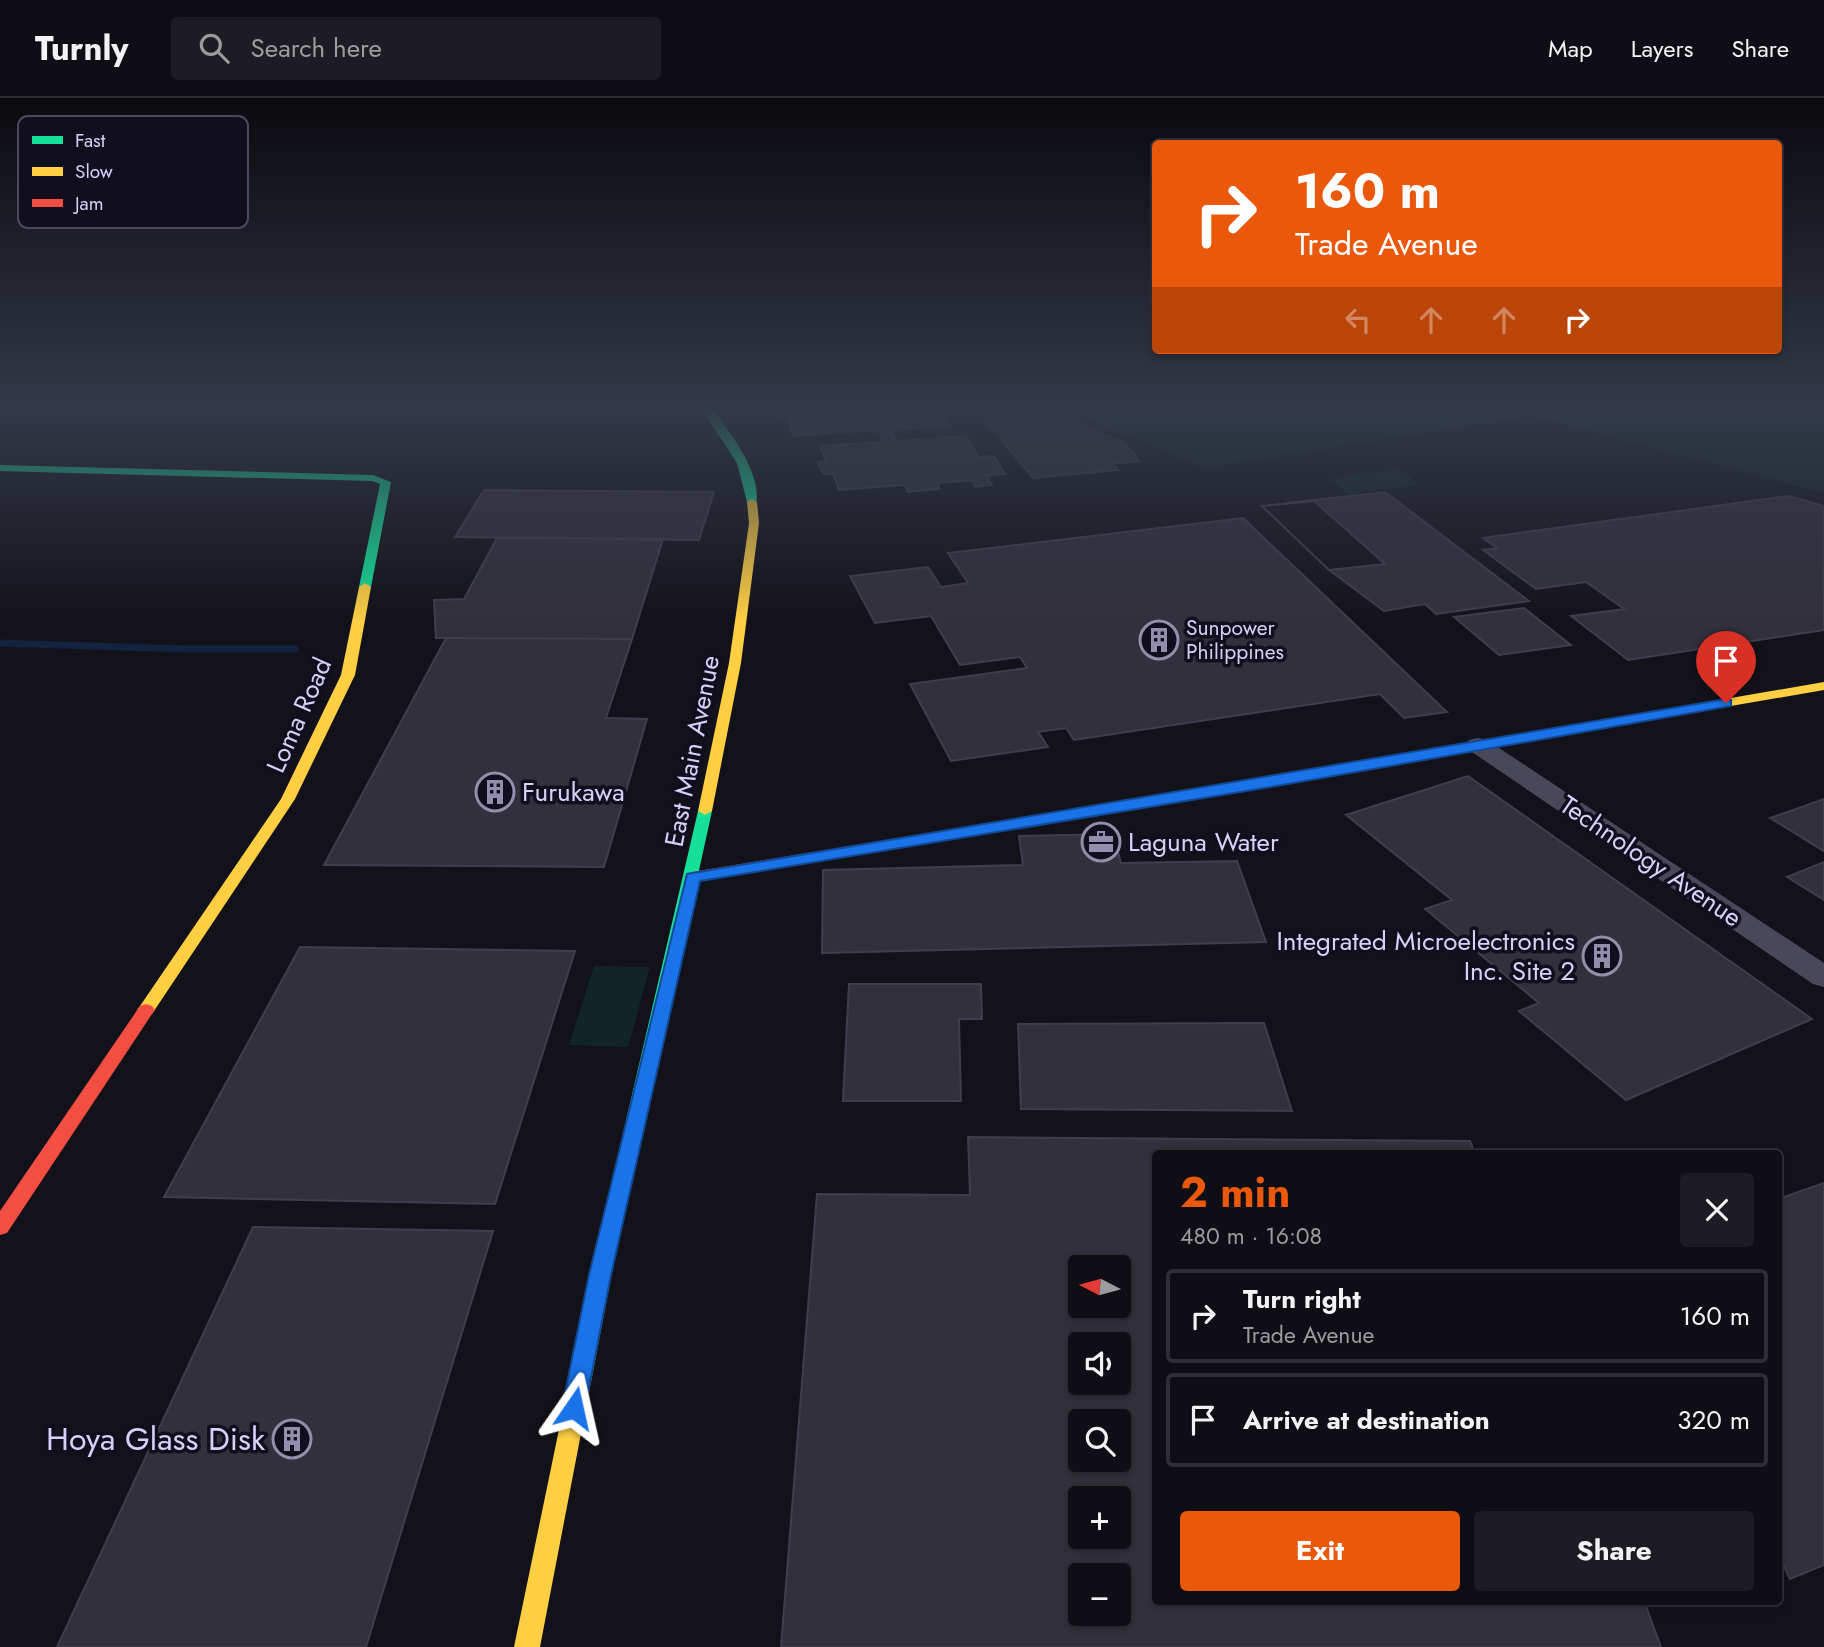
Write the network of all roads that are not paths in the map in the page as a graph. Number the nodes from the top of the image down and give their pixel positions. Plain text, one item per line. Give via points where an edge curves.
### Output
1 (367, 478) edge
2 (747, 478) edge
3 (1824, 686) edge
4 (1478, 745) junction
5 (692, 877) junction
6 (1824, 977) edge
7 (0, 1227) edge
8 (527, 1647) edge

1 - 7 street, Loma Road via 386,482 348,675 288,799
2 - 5 street, East Main Avenue via 754,523 735,663
3 - 4 street
4 - 5 street
4 - 6 street, Technology Avenue
5 - 8 street, East Main Avenue via 600,1275

